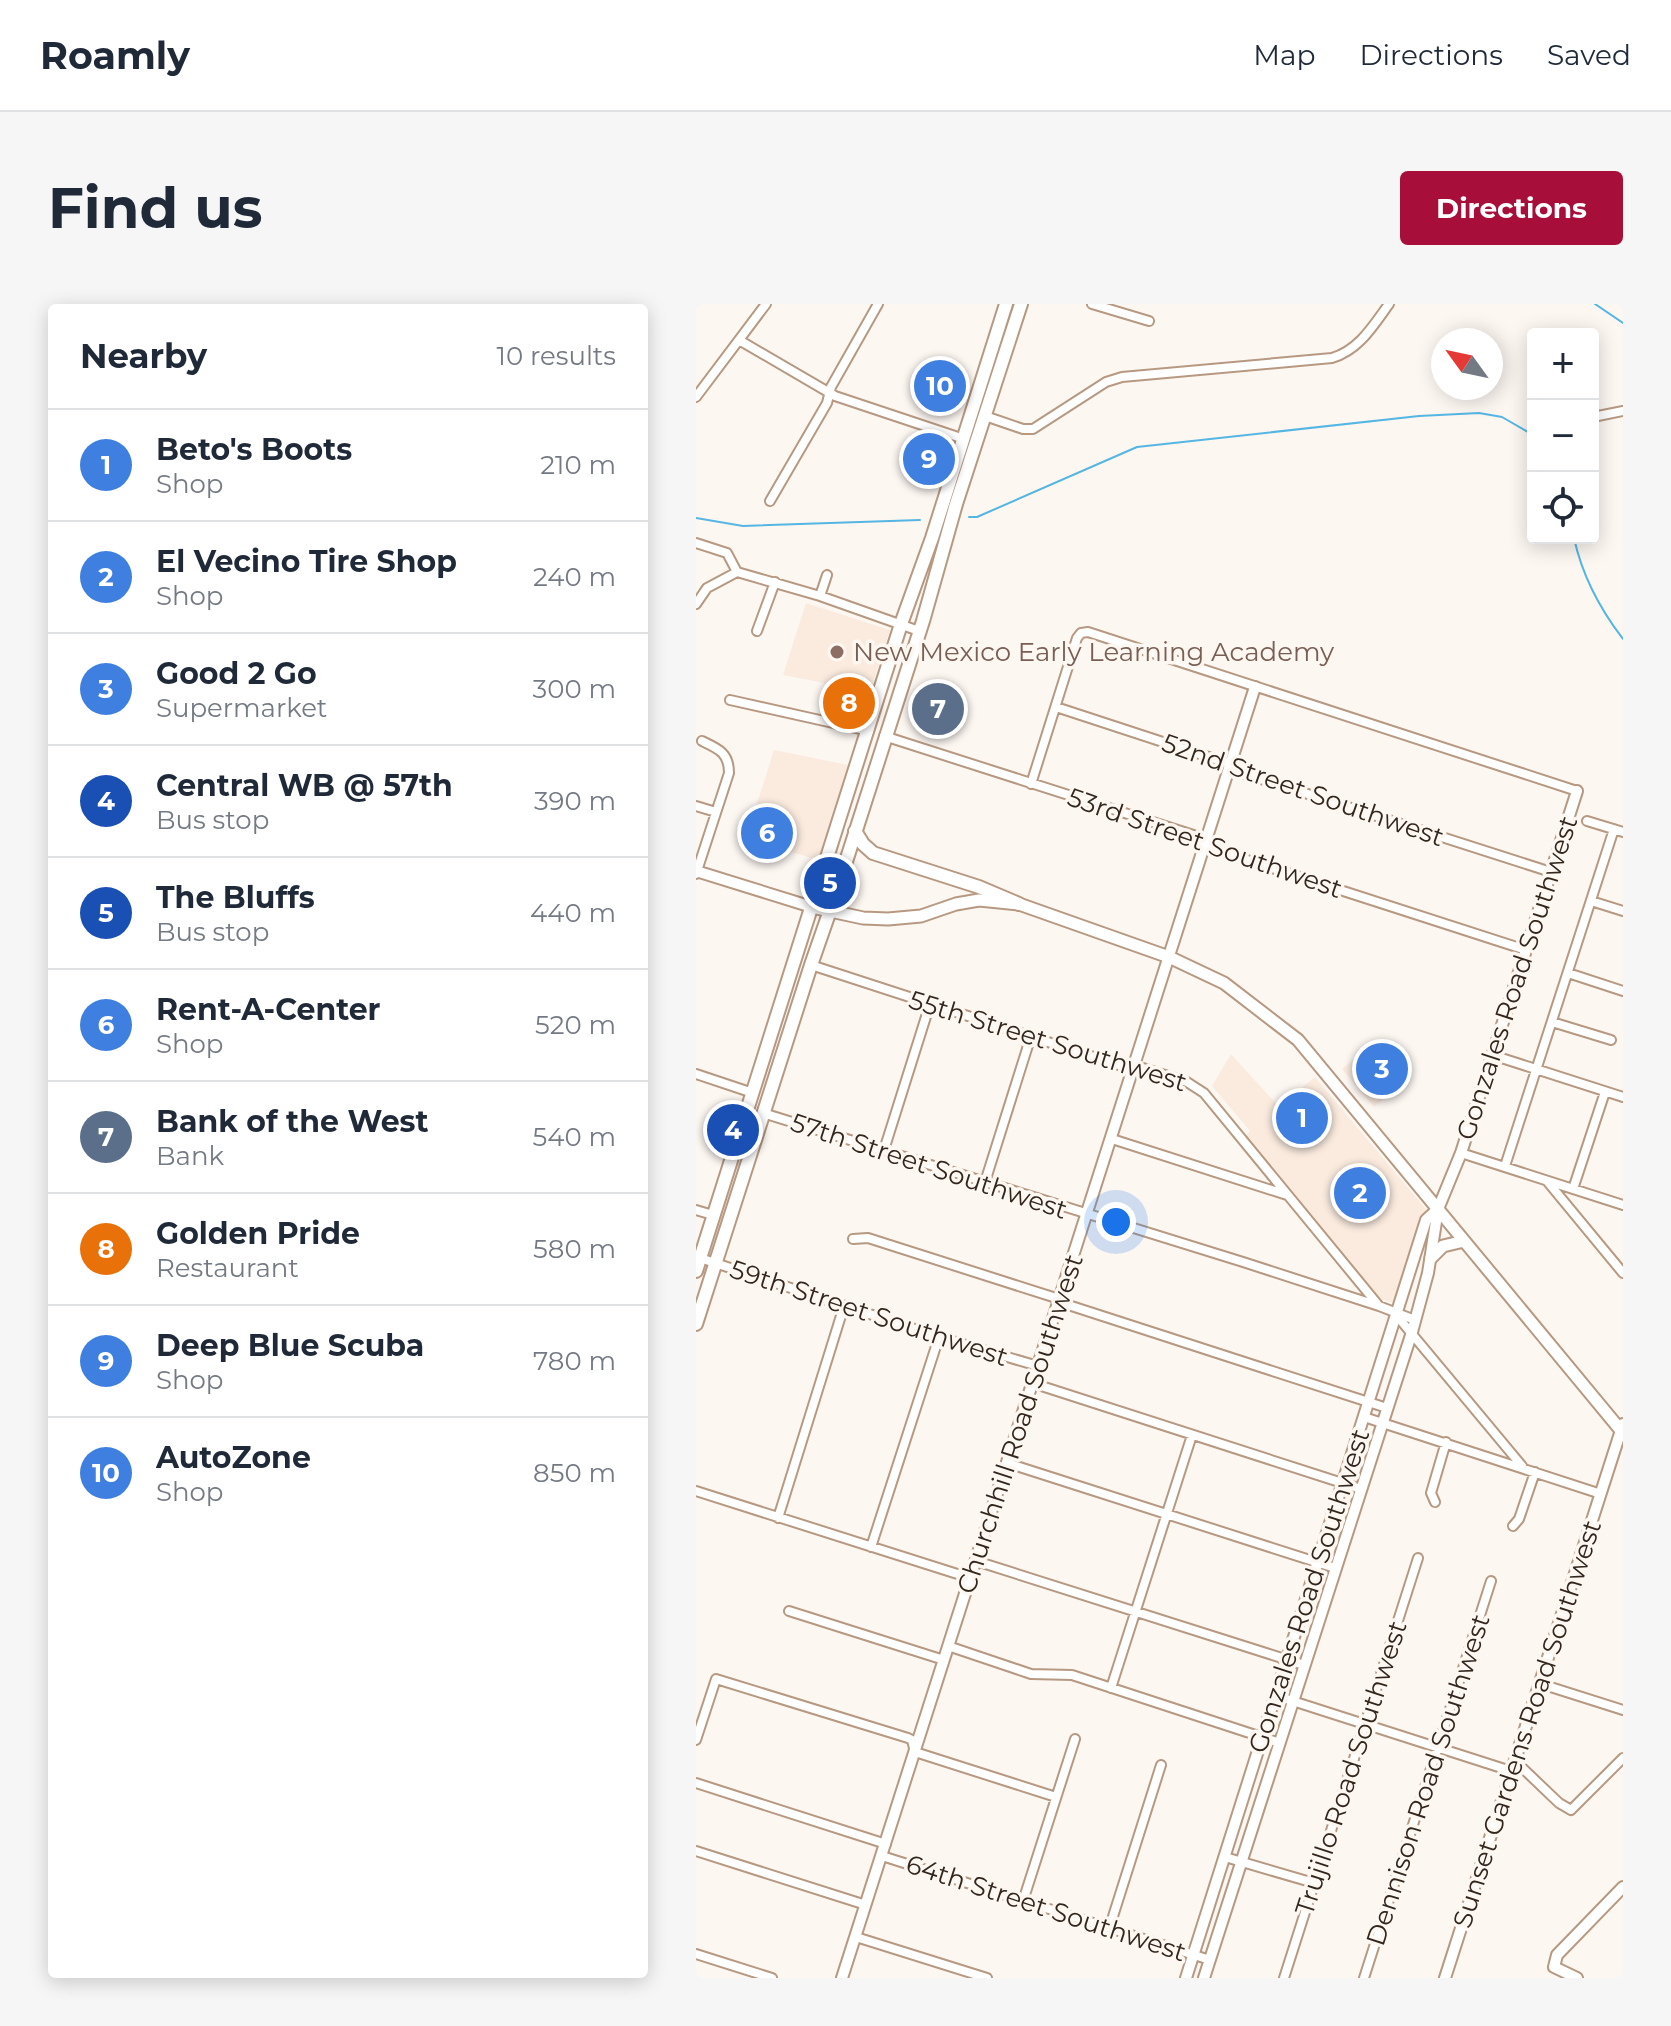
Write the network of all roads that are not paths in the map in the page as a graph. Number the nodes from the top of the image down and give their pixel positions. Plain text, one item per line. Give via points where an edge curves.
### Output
1 (766, 304) edge
2 (878, 304) edge
3 (1006, 304) edge
4 (1021, 304) edge
5 (1092, 304) edge
6 (1389, 304) edge
7 (1149, 321) dead end
8 (739, 340) junction
9 (829, 392) junction
10 (696, 397) edge
11 (1623, 411) edge
12 (985, 416) junction
13 (1599, 416) edge
14 (964, 439) junction
15 (770, 501) dead end
16 (696, 543) edge
17 (737, 572) junction
18 (827, 575) dead end
19 (775, 582) junction
20 (820, 596) junction
21 (696, 604) edge
22 (901, 624) junction
23 (757, 631) dead end
24 (919, 631) junction
25 (1255, 687) junction
26 (730, 700) dead end
27 (1056, 707) junction
28 (869, 731) junction
29 (884, 736) junction
30 (702, 741) dead end
31 (1230, 764) junction
32 (1031, 784) junction
33 (1577, 791) joint
34 (696, 806) edge
35 (716, 812) junction
36 (1587, 821) dead end
37 (855, 831) junction
38 (1618, 831) edge
39 (1206, 839) junction
40 (696, 872) edge
41 (1551, 872) junction
42 (1591, 901) junction
43 (1019, 904) junction
44 (812, 907) junction
45 (830, 911) junction
46 (1623, 911) edge
47 (1526, 950) junction
48 (1169, 957) junction
49 (811, 965) junction
50 (1568, 973) junction
51 (1623, 991) edge
52 (930, 1004) junction
53 (1552, 1022) junction
54 (1031, 1036) junction
55 (1611, 1040) dead end
56 (1492, 1055) junction
57 (1537, 1069) junction
58 (1134, 1070) junction
59 (696, 1074) edge
60 (1605, 1092) junction
61 (753, 1093) junction
62 (1623, 1097) edge
63 (763, 1113) junction
64 (1112, 1139) junction
65 (884, 1150) junction
66 (1461, 1153) junction
67 (1505, 1166) junction
68 (1546, 1180) junction
69 (985, 1182) junction
70 (1573, 1189) junction
71 (1287, 1195) junction
72 (1623, 1205) edge
73 (1438, 1209) junction
74 (696, 1210) edge
75 (1088, 1213) junction
76 (713, 1215) junction
77 (853, 1239) dead end
78 (1464, 1241) junction
79 (1431, 1258) junction
80 (717, 1263) junction
81 (698, 1264) edge
82 (1623, 1273) edge
83 (1059, 1302) junction
84 (844, 1306) junction
85 (1379, 1306) junction
86 (1398, 1315) junction
87 (1415, 1320) junction
88 (696, 1324) edge
89 (1412, 1332) junction
90 (939, 1337) junction
91 (1038, 1366) junction
92 (1032, 1383) junction
93 (1369, 1402) junction
94 (1387, 1408) junction
95 (1364, 1417) junction
96 (1382, 1423) junction
97 (1622, 1429) edge
98 (1192, 1435) junction
99 (1446, 1442) junction
100 (1007, 1463) junction
101 (1523, 1468) junction
102 (1535, 1472) junction
103 (1344, 1484) junction
104 (1361, 1489) junction
105 (696, 1491) edge
106 (1601, 1494) junction
107 (1435, 1502) dead end
108 (1167, 1514) junction
109 (778, 1518) junction
110 (1513, 1526) dead end
111 (871, 1547) junction
112 (1418, 1558) dead end
113 (976, 1561) junction
114 (1319, 1563) junction
115 (1335, 1568) junction
116 (970, 1578) junction
117 (1491, 1581) dead end
118 (789, 1611) dead end
119 (1136, 1611) junction
120 (948, 1646) junction
121 (944, 1660) junction
122 (1288, 1660) junction
123 (1304, 1665) junction
124 (1541, 1684) junction
125 (1111, 1688) junction
126 (1277, 1696) junction
127 (1293, 1701) junction
128 (1623, 1710) edge
129 (1366, 1724) junction
130 (1263, 1737) junction
131 (1075, 1739) dead end
132 (696, 1740) edge
133 (1280, 1743) junction
134 (1438, 1747) junction
135 (915, 1752) junction
136 (1623, 1758) edge
137 (1161, 1765) dead end
138 (1513, 1766) junction
139 (696, 1783) edge
140 (1056, 1797) junction
141 (886, 1844) junction
142 (696, 1851) edge
143 (882, 1856) junction
144 (1225, 1857) junction
145 (1242, 1862) junction
146 (1314, 1883) junction
147 (1623, 1887) edge
148 (1023, 1901) junction
149 (866, 1905) junction
150 (1109, 1929) junction
151 (856, 1937) junction
152 (696, 1954) edge
153 (1194, 1955) junction
154 (1210, 1960) junction
155 (772, 1978) edge
156 (842, 1978) edge
157 (987, 1978) edge
158 (1186, 1978) edge
159 (1204, 1978) edge
160 (1284, 1978) edge
161 (1364, 1978) edge
162 (1445, 1978) edge
163 (1577, 1978) edge

1 - 8 street
2 - 9 street
3 - 14 main road
4 - 12 main road
5 - 7 street
6 - 12 street via 1348,353 1332,358 1122,377 1033,429
8 - 9 street
8 - 10 street
9 - 14 street
9 - 15 street
11 - 13 street
12 - 24 main road
14 - 22 main road
16 - 17 street via 727,553
17 - 19 street
17 - 21 street via 707,588
18 - 20 street
19 - 20 street
19 - 23 street
20 - 22 street
22 - 24 street
22 - 28 main road
24 - 29 main road
25 - 27 street via 1088,632 1077,638
25 - 31 street, Churchhill Road Southwest
25 - 33 street
26 - 28 street
27 - 31 street, 52nd Street Southwest
27 - 32 street
28 - 44 main road
29 - 32 street, 53rd Street Southwest
29 - 37 main road
30 - 35 street via 721,750 729,763
31 - 39 street, Churchhill Road Southwest
31 - 41 street, 52nd Street Southwest via 1236,771
32 - 39 street, 53rd Street Southwest
33 - 41 street, Gonzales Road Southwest
34 - 35 street
35 - 40 street
36 - 38 street
37 - 43 main road via 873,853
37 - 45 main road
38 - 42 street
39 - 47 street, 53rd Street Southwest via 1213,849
39 - 48 street, Churchhill Road Southwest
40 - 44 street
41 - 47 street, Gonzales Road Southwest
42 - 46 street
42 - 50 street
43 - 45 main road via 979,900 888,919
43 - 48 main road
44 - 45 main road
44 - 61 main road
45 - 49 main road
47 - 56 street, Gonzales Road Southwest
48 - 58 street, Churchhill Road Southwest
48 - 73 main road via 1224,983 1298,1040
49 - 52 street, 55th Street Southwest
49 - 63 main road
50 - 51 street
50 - 53 street
52 - 54 street, 55th Street Southwest
52 - 65 street
53 - 55 street
53 - 57 street
54 - 58 street, 55th Street Southwest
54 - 69 street
56 - 57 street
56 - 66 street, Gonzales Road Southwest
57 - 60 street
57 - 67 street
58 - 64 street, Churchhill Road Southwest
58 - 71 street, 55th Street Southwest via 1143,1068 1198,1088
59 - 61 street
60 - 62 street
60 - 70 street
61 - 76 main road
63 - 65 street, 57th Street Southwest
63 - 80 main road
64 - 71 street
64 - 75 street, Churchhill Road Southwest
65 - 69 street, 57th Street Southwest
66 - 67 street
66 - 73 street, Gonzales Road Southwest
67 - 68 street
68 - 70 street
68 - 82 street
69 - 75 street, 57th Street Southwest
70 - 72 street
71 - 85 street, 55th Street Southwest
73 - 78 main road
73 - 79 street, Gonzales Road Southwest
73 - 86 street, Gonzales Road Southwest via 1426,1220
74 - 76 street
75 - 83 street, Churchhill Road Southwest
75 - 85 street, 57th Street Southwest
76 - 81 main road
77 - 83 street via 868,1238
78 - 79 main road via 1443,1246
78 - 97 main road
79 - 87 street, Gonzales Road Southwest
80 - 81 street, 59th Street Southwest
80 - 84 street, 59th Street Southwest
80 - 88 main road
83 - 91 street, Churchhill Road Southwest
83 - 93 street
84 - 90 street, 59th Street Southwest
84 - 109 street
85 - 86 street, 57th Street Southwest
86 - 87 street, 57th Street Southwest
86 - 89 street
86 - 93 street, Gonzales Road Southwest
87 - 89 street, Gonzales Road Southwest
89 - 94 street, Gonzales Road Southwest
89 - 101 street
90 - 91 street, 59th Street Southwest
90 - 111 street
91 - 92 street, Churchhill Road Southwest
92 - 98 street, 59th Street Southwest
92 - 100 street, Churchhill Road Southwest
93 - 94 street
93 - 95 street, Gonzales Road Southwest
94 - 96 street, Gonzales Road Southwest
95 - 96 street
95 - 103 street, Gonzales Road Southwest
96 - 99 street
96 - 104 street, Gonzales Road Southwest
97 - 106 street, Sunset Gardens Road Southwest
98 - 103 street, 59th Street Southwest
98 - 108 street
99 - 101 street
99 - 107 street via 1431,1493
100 - 108 street
100 - 113 street, Churchhill Road Southwest
101 - 102 street
102 - 106 street
102 - 110 street
103 - 104 street, 59th Street Southwest
103 - 114 street, Gonzales Road Southwest
104 - 115 street, Gonzales Road Southwest
105 - 109 street
106 - 124 street, Sunset Gardens Road Southwest
108 - 114 street
108 - 119 street
109 - 111 street
111 - 116 street
112 - 129 street, Trujillo Road Southwest
113 - 116 street, Churchhill Road Southwest
113 - 119 street
114 - 115 street
114 - 122 street, Gonzales Road Southwest
115 - 123 street, Gonzales Road Southwest
116 - 120 street, Churchhill Road Southwest
117 - 134 street, Dennison Road Southwest
118 - 121 street
119 - 122 street
119 - 125 street
120 - 121 street, Churchhill Road Southwest
120 - 125 street via 1031,1674 1072,1675
121 - 135 street, Churchhill Road Southwest
122 - 123 street
122 - 126 street, Gonzales Road Southwest
123 - 127 street, Gonzales Road Southwest
124 - 128 street
124 - 138 street, Sunset Gardens Road Southwest
125 - 130 street
126 - 127 street
126 - 130 street, Gonzales Road Southwest
127 - 129 street
127 - 133 street, Gonzales Road Southwest
129 - 134 street
129 - 146 street, Trujillo Road Southwest
130 - 133 street
130 - 144 street, Gonzales Road Southwest
131 - 140 street
132 - 135 street via 716,1679 908,1738
133 - 145 street, Gonzales Road Southwest
134 - 138 street
134 - 161 street, Dennison Road Southwest
135 - 140 street
135 - 141 street, Churchhill Road Southwest
136 - 138 street via 1571,1810
137 - 150 street
138 - 162 street, Sunset Gardens Road Southwest
139 - 141 street, 64th Street Southwest
140 - 148 street
141 - 143 street, Churchhill Road Southwest
142 - 149 street
143 - 148 street, 64th Street Southwest
143 - 149 street, Churchhill Road Southwest
144 - 145 street
144 - 153 street, Gonzales Road Southwest
145 - 146 street
145 - 154 street, Gonzales Road Southwest
146 - 160 street, Trujillo Road Southwest
147 - 163 street via 1557,1955 1554,1967
148 - 150 street, 64th Street Southwest
149 - 151 street, Churchhill Road Southwest
150 - 153 street, 64th Street Southwest
151 - 156 street, Churchhill Road Southwest
151 - 157 street
152 - 155 street
153 - 154 street, 64th Street Southwest
153 - 158 street, Gonzales Road Southwest
154 - 159 street, Gonzales Road Southwest

